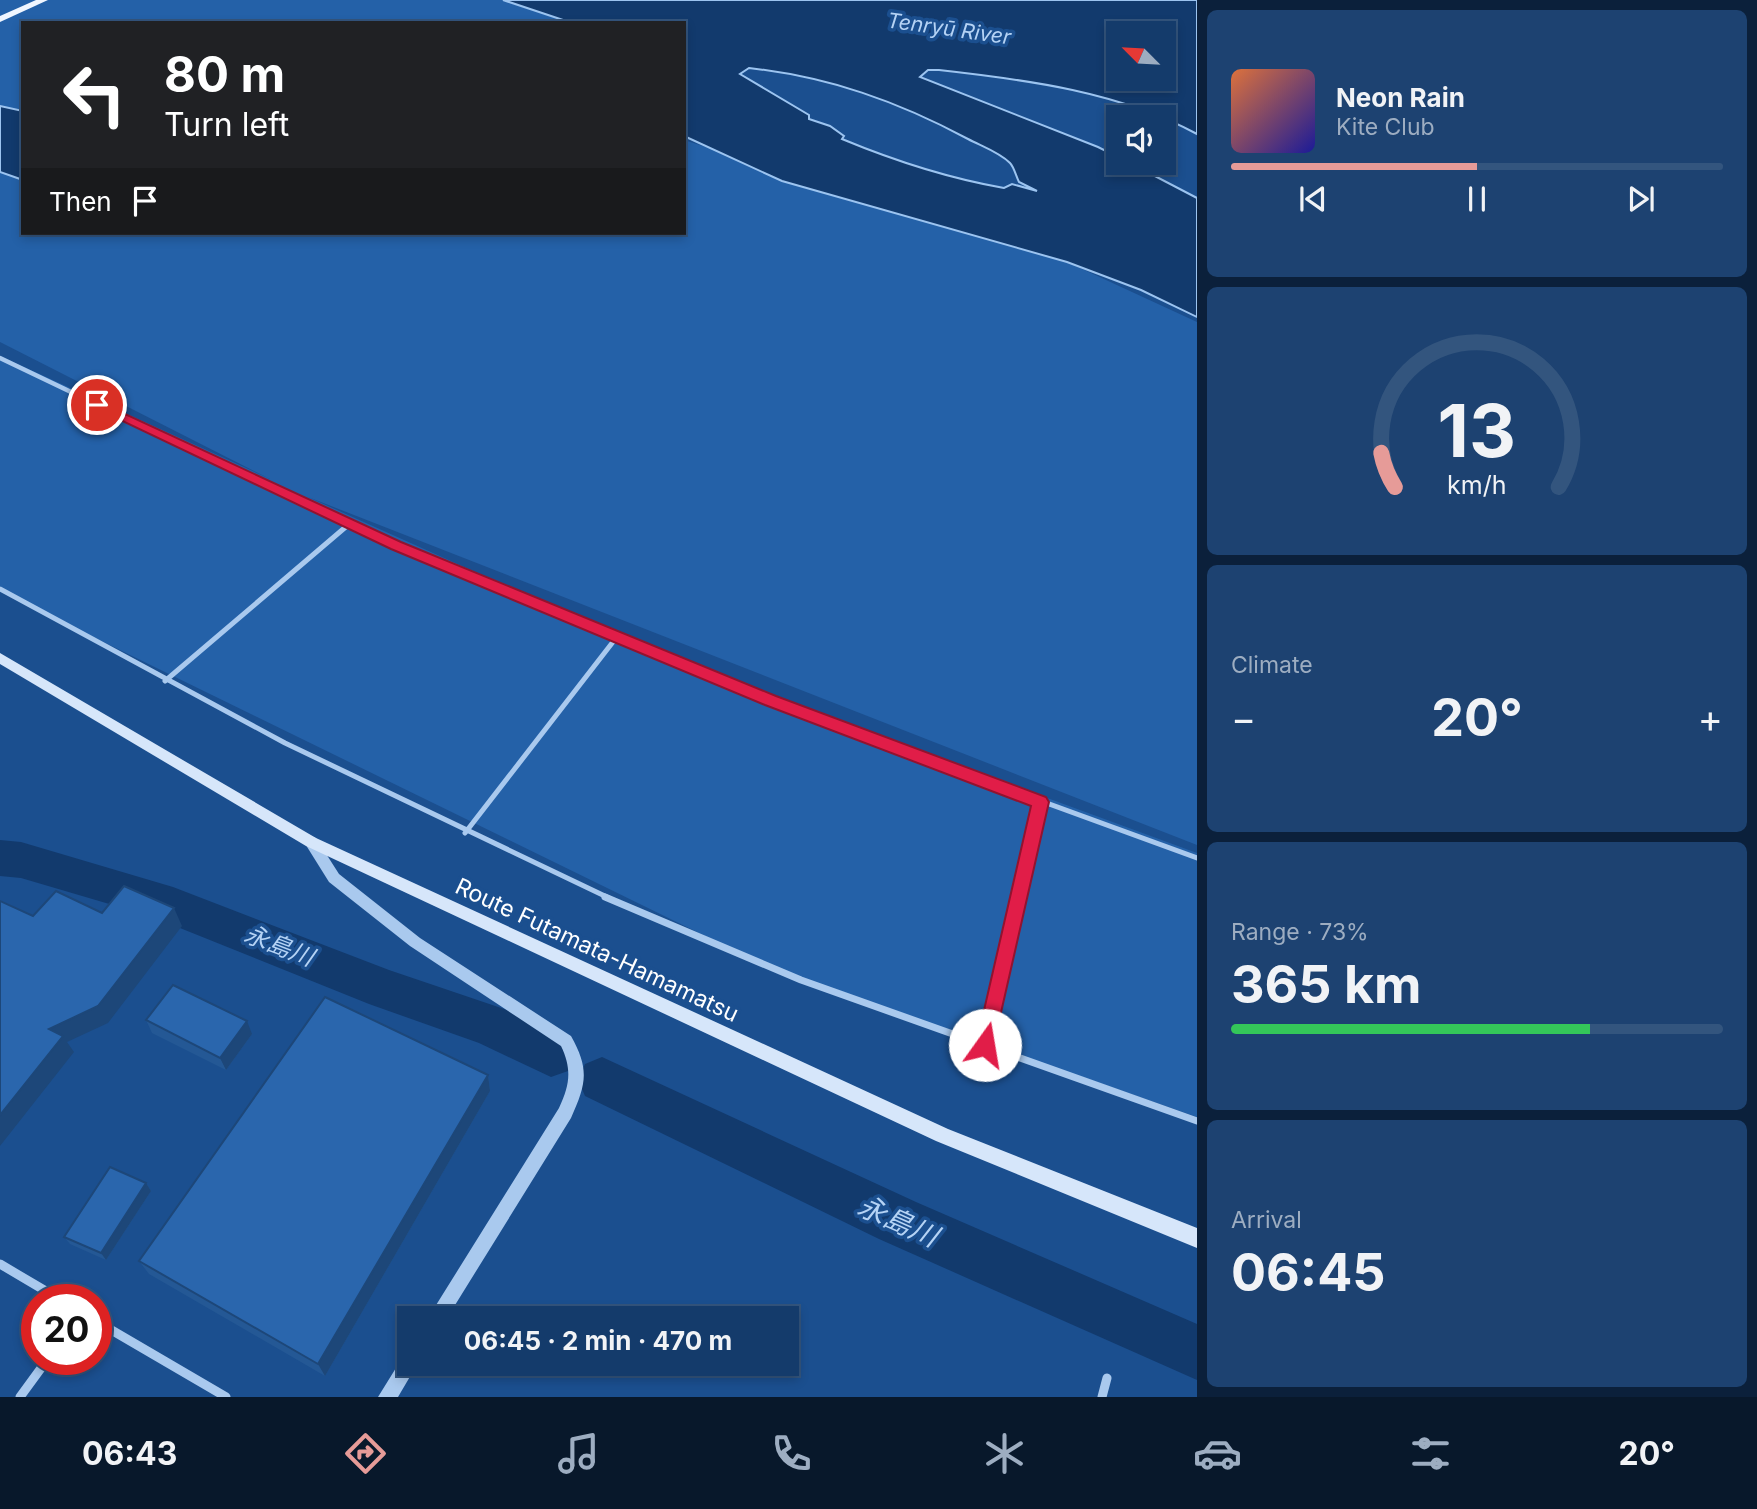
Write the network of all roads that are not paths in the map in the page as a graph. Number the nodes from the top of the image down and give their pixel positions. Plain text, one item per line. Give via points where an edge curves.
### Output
1 (44, 0) edge
2 (0, 19) edge
3 (0, 358) edge
4 (348, 525) junction
5 (0, 589) edge
6 (616, 638) junction
7 (0, 658) edge
8 (165, 681) junction
9 (1040, 802) junction
10 (465, 833) junction
11 (311, 842) junction
12 (1197, 858) edge
13 (985, 1045) junction
14 (1197, 1121) edge
15 (1197, 1238) edge
16 (0, 1264) edge
17 (34, 1284) edge
18 (444, 1306) edge
19 (112, 1330) edge
20 (36, 1375) edge
21 (400, 1376) edge
22 (1107, 1378) dead end
23 (20, 1397) edge
24 (226, 1397) edge
25 (387, 1397) edge
26 (1102, 1397) edge

1 - 2 main road
3 - 4 lane
4 - 6 lane
4 - 8 lane
5 - 8 lane
6 - 9 lane
6 - 10 lane
7 - 11 main road, Route Futamata-Hamamatsu
8 - 10 lane
9 - 12 lane
9 - 13 lane
10 - 13 lane via 775,970
11 - 15 main road, Route Futamata-Hamamatsu via 942,1135
11 - 18 street via 334,878 415,942 566,1041 575,1057 579,1082 565,1113
13 - 14 lane
16 - 17 street
19 - 24 street
20 - 23 street
21 - 25 street
22 - 26 street

